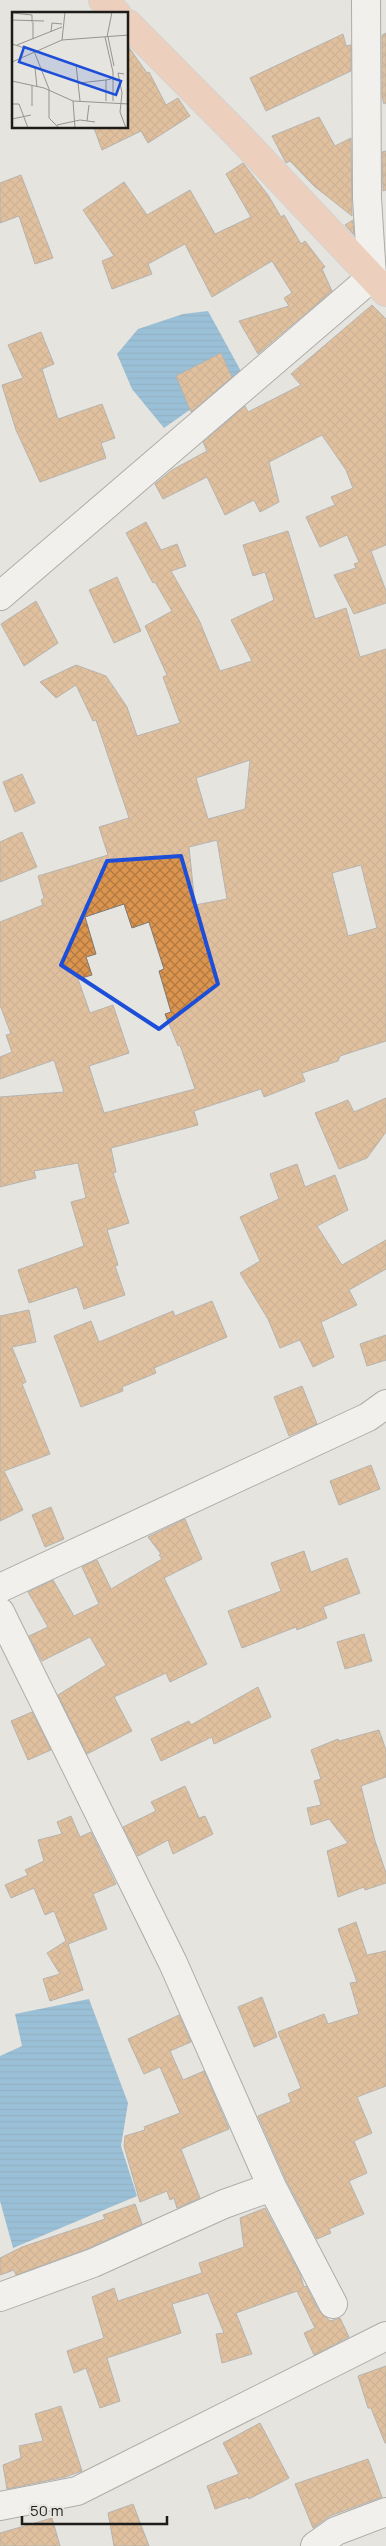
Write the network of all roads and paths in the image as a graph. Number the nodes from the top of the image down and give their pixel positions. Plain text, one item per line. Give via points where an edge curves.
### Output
1 (103, 0) edge
2 (366, 0) edge
3 (115, 12) edge
4 (129, 25) edge
5 (377, 196) edge
6 (379, 284) edge
7 (0, 596) edge
8 (386, 1404) edge
9 (0, 1588) edge
10 (0, 1612) edge
11 (272, 2187) junction
12 (0, 2297) edge
13 (333, 2304) dead end
14 (386, 2336) edge
15 (0, 2506) edge
16 (386, 2512) edge
17 (315, 2546) edge

1 - 3 main road
2 - 5 street
4 - 6 main road
5 - 6 street
6 - 7 street
8 - 9 street via 368,1417
10 - 11 street via 172,1963
11 - 12 street via 224,2204 93,2263
11 - 13 street
14 - 15 street via 76,2491
16 - 17 street via 336,2531

